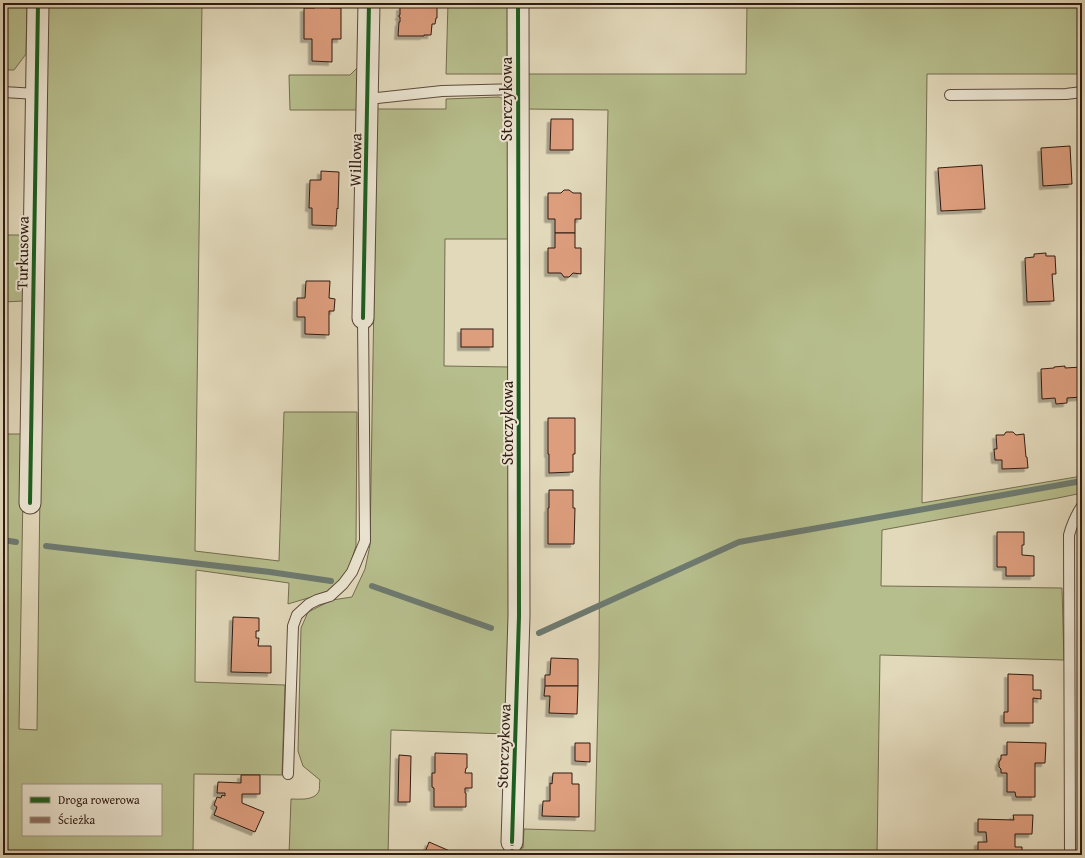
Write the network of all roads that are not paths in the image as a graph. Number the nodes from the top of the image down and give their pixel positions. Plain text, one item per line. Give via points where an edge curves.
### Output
1 (38, 3) edge
2 (369, 3) edge
3 (518, 3) edge
4 (518, 89) junction
5 (3, 92) edge
6 (1082, 92) edge
7 (37, 94) junction
8 (950, 95) dead end
9 (368, 99) junction
10 (363, 318) joint
11 (30, 503) dead end
12 (1082, 506) edge
13 (288, 774) dead end
14 (512, 842) dead end
15 (1070, 855) edge

1 - 7 street, Turkusowa
2 - 9 street, Willowa
3 - 4 street, Storczykowa
4 - 9 lane via 442,91
4 - 14 street, Storczykowa via 519,616
5 - 7 lane
6 - 8 lane
7 - 11 street, Turkusowa
9 - 10 street, Willowa
10 - 13 lane via 365,541 352,572 343,584 330,596 309,604 297,615 293,626
12 - 15 lane via 1075,515 1070,535

